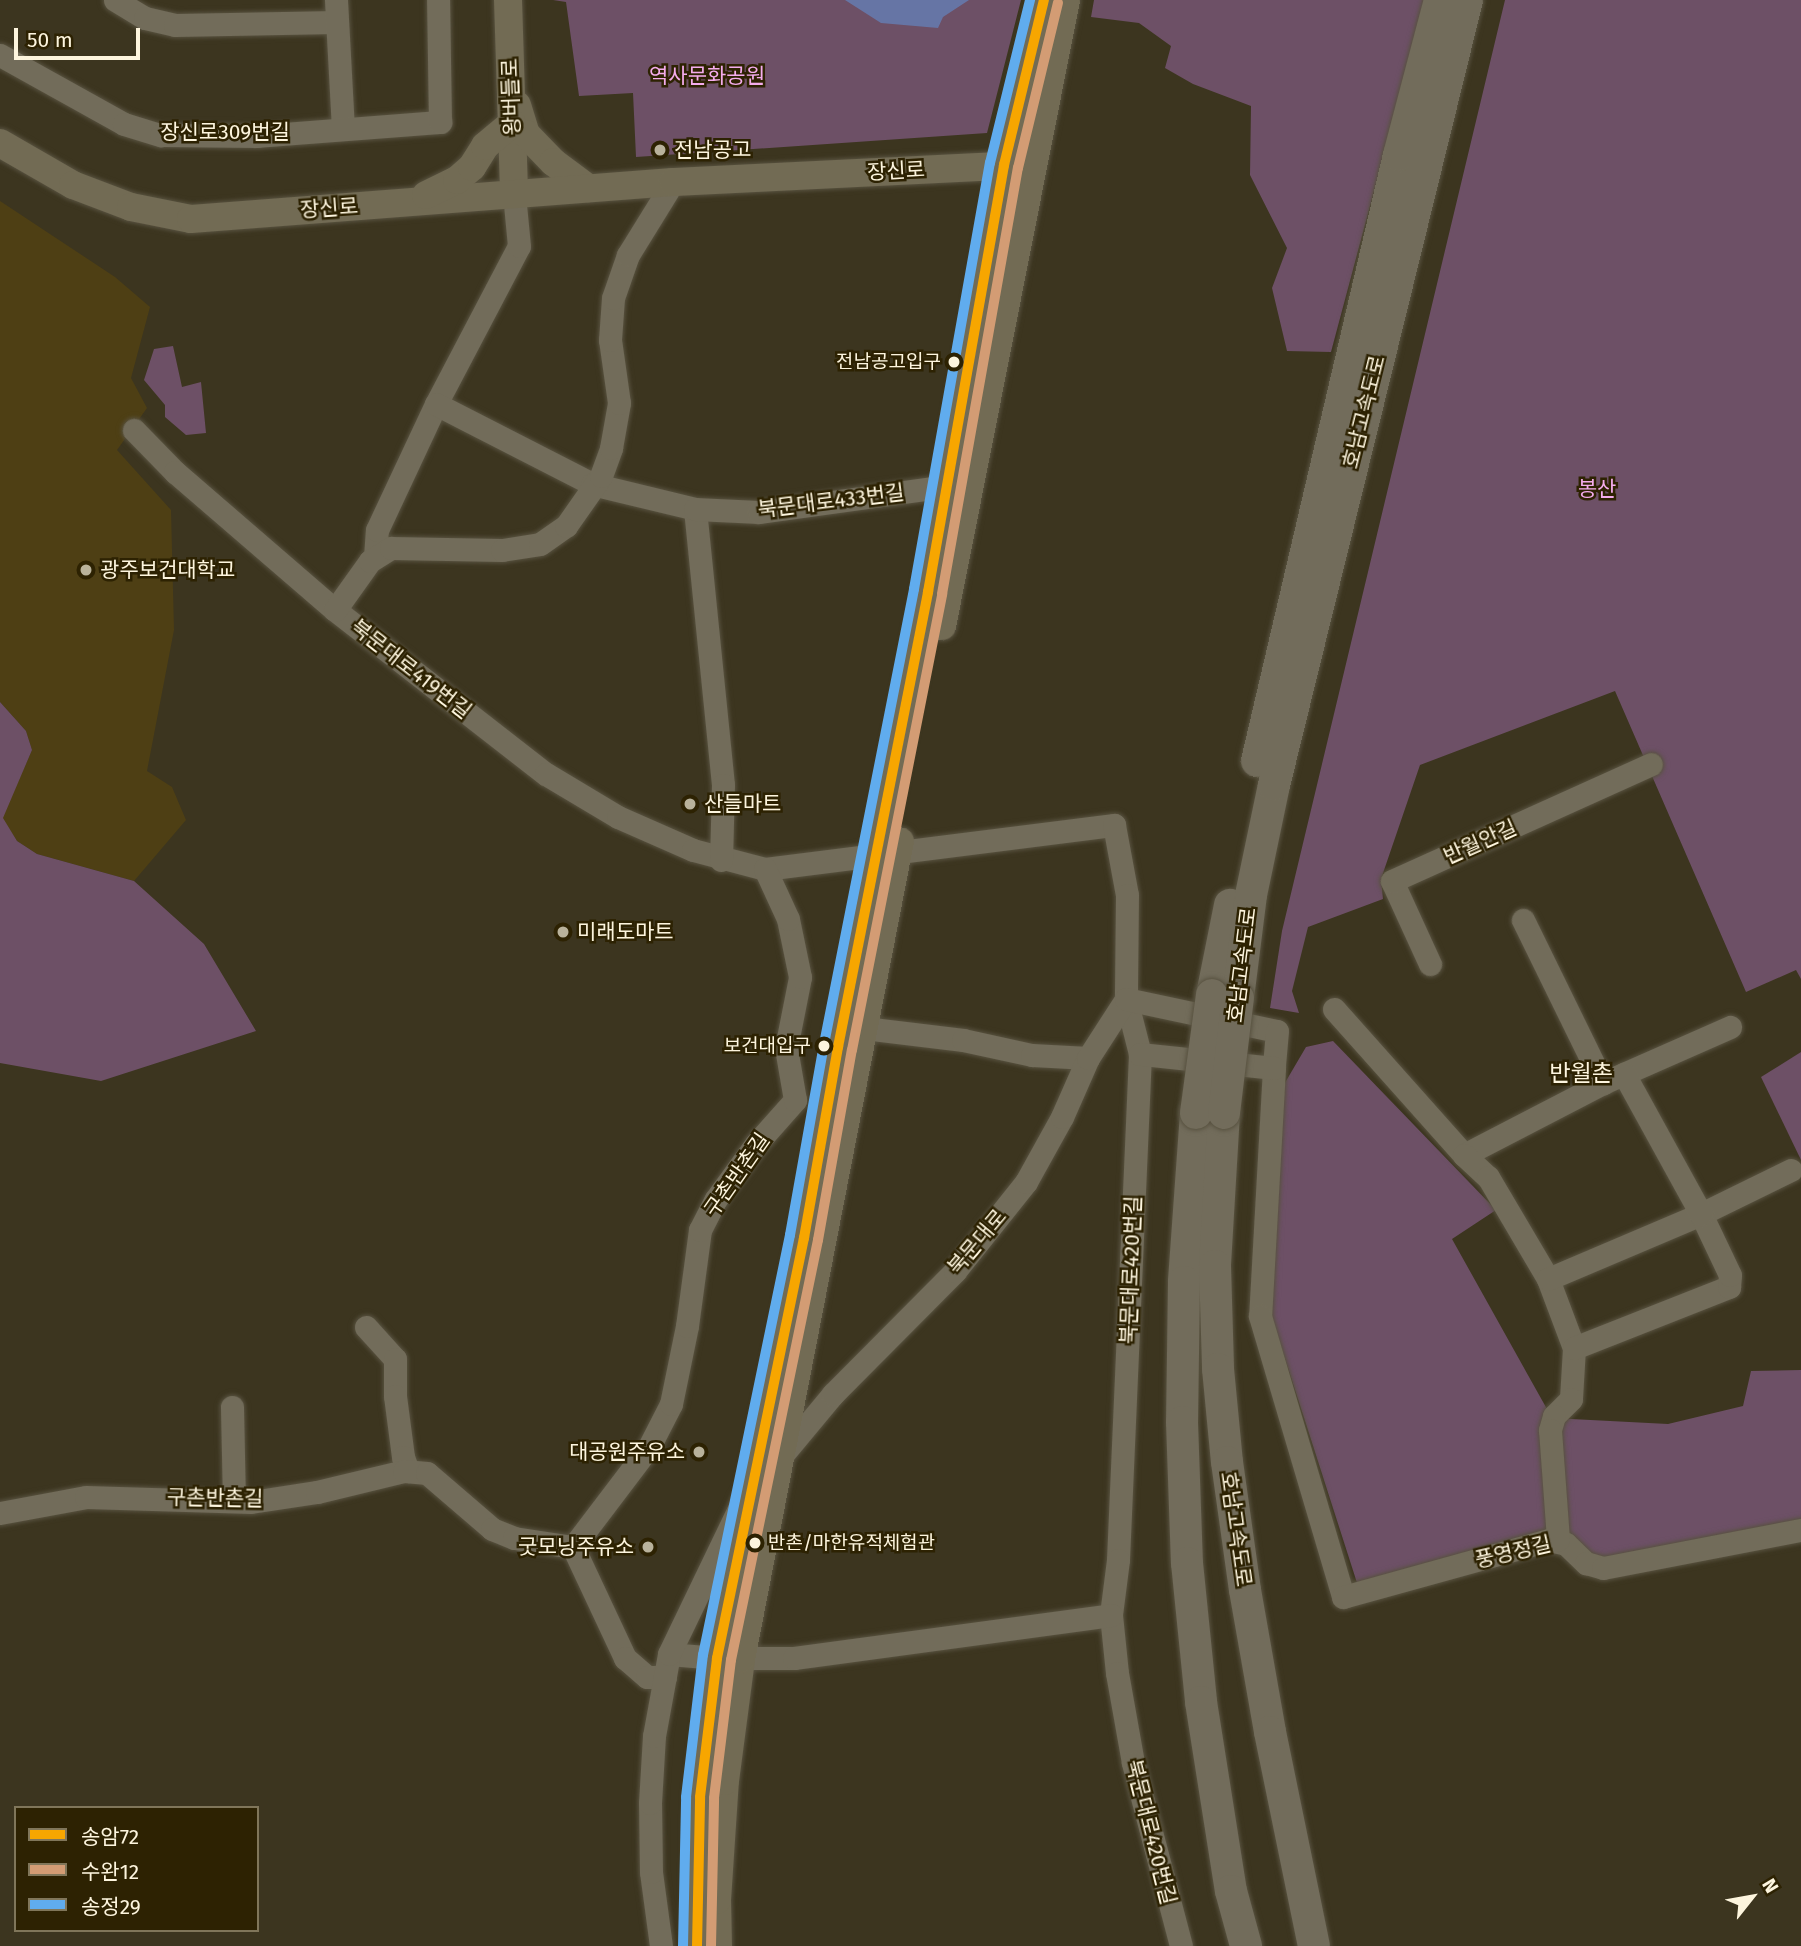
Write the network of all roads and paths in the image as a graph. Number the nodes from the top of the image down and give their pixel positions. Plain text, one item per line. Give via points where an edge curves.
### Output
1 (114, 0) edge
2 (438, 0) edge
3 (508, 0) edge
4 (1044, 0) edge
5 (1066, 0) edge
6 (1440, 0) edge
7 (1467, 0) edge
8 (337, 11) edge
9 (0, 55) edge
10 (510, 92) junction
11 (512, 123) junction
12 (343, 130) junction
13 (0, 143) edge
14 (1004, 165) junction
15 (1034, 165) junction
16 (673, 182) junction
17 (588, 188) junction
18 (514, 194) junction
19 (415, 202) junction
20 (436, 404) junction
21 (134, 430) dead end
22 (592, 484) junction
23 (947, 486) junction
24 (695, 509) junction
25 (376, 557) junction
26 (335, 610) junction
27 (1651, 764) dead end
28 (888, 852) junction
29 (721, 860) junction
30 (765, 869) junction
31 (1523, 920) dead end
32 (1430, 964) dead end
33 (1225, 997) junction
34 (1126, 999) junction
35 (1334, 1009) dead end
36 (1730, 1027) dead end
37 (863, 1028) junction
38 (1140, 1054) junction
39 (1088, 1058) junction
40 (1274, 1068) junction
41 (1613, 1078) junction
42 (1210, 1113) junction
43 (1464, 1155) junction
44 (1791, 1170) dead end
45 (1701, 1214) junction
46 (1215, 1266) junction
47 (1548, 1279) junction
48 (366, 1327) dead end
49 (1574, 1348) junction
50 (232, 1407) dead end
51 (783, 1454) junction
52 (408, 1471) junction
53 (757, 1472) junction
54 (234, 1501) junction
55 (0, 1513) edge
56 (1801, 1530) edge
57 (1558, 1540) junction
58 (573, 1547) junction
59 (1111, 1615) junction
60 (670, 1654) junction
61 (729, 1659) junction
62 (665, 1677) junction
63 (1231, 1891) junction
64 (661, 1946) edge
65 (697, 1946) edge
66 (718, 1946) edge
67 (1181, 1946) edge
68 (1240, 1946) edge
69 (1246, 1946) edge
70 (1314, 1946) edge
71 (1332, 1946) edge

1 - 8 street via 145,18 175,25
2 - 12 street, 장신로309번길 via 440,122
3 - 10 main road, 왕버들로
4 - 14 main road, 북문대로
5 - 15 main road, 북문대로
6 - 33 highway, 호남고속도로 via 1396,168 1255,773
7 - 33 highway, 호남고속도로
8 - 12 street
9 - 12 street, 장신로309번길 via 124,124 161,135 257,136
10 - 11 main road, 왕버들로
10 - 17 main road via 526,134
11 - 18 main road, 왕버들로
11 - 19 main road via 457,180
13 - 19 main road, 장신로 via 73,185 131,207 191,219
14 - 15 main road, 장신로
14 - 16 main road, 장신로
14 - 23 main road, 북문대로
15 - 28 main road, 북문대로
16 - 17 main road, 장신로
16 - 22 street via 628,255 613,298 610,340 619,403 611,448 601,476
17 - 18 main road, 장신로
18 - 19 main road, 장신로
18 - 20 street via 519,246
20 - 22 street, 북문대로433번길
20 - 25 street via 377,530
21 - 26 street, 북문대로419번길 via 175,472
22 - 24 street, 북문대로433번길
22 - 25 street via 566,526 540,544 502,550 391,548
23 - 24 street, 북문대로433번길 via 759,512
23 - 28 main road, 북문대로
24 - 29 street via 723,786
25 - 26 street
26 - 29 street, 북문대로419번길 via 581,797
27 - 32 street, 반월안길 via 1392,881
28 - 30 street, 북문대로419번길
28 - 34 street, 북문대로420번길 via 1114,825 1127,895
28 - 37 main road, 북문대로
28 - 53 main road, 북문대로 via 838,1047
29 - 30 street, 북문대로419번길
30 - 58 street, 구촌반촌길 via 788,919 800,977 786,1048 795,1100 724,1188 700,1230 677,1382 661,1428
31 - 41 street
33 - 42 highway, 호남고속도로, bridge
34 - 38 street, 북문대로420번길
34 - 39 street, 북문대로
34 - 40 street via 1277,1031
35 - 43 street
36 - 41 street
37 - 39 street via 962,1040 1032,1055
37 - 51 main road, 북문대로
38 - 40 street
38 - 59 street, 북문대로420번길 via 1119,1534
39 - 51 street, 북문대로 via 1026,1182 955,1271 833,1394
40 - 57 street, 풍영정길 via 1260,1316 1343,1597
41 - 43 street
41 - 45 street
42 - 46 highway, 호남고속도로
42 - 63 highway, 호남고속도로 via 1184,1282 1182,1422 1187,1563 1201,1702
43 - 47 street via 1488,1177
44 - 45 street
45 - 47 street
45 - 49 street via 1730,1275 1729,1287
46 - 70 highway, 호남고속도로 via 1218,1369 1245,1590
46 - 71 highway via 1232,1333 1256,1545 1284,1711
47 - 49 street
48 - 52 street via 395,1359 395,1396
49 - 57 street via 1571,1399 1555,1416 1550,1430
50 - 54 street
51 - 61 main road, 북문대로
52 - 54 street, 구촌반촌길 via 317,1492
52 - 58 street via 426,1473 492,1529 514,1538
53 - 60 street
53 - 61 main road, 북문대로
54 - 55 street, 구촌반촌길 via 86,1497
56 - 57 street, 풍영정길 via 1603,1568 1586,1563
58 - 62 street via 625,1658 647,1677
59 - 61 street via 794,1658
59 - 67 street, 북문대로420번길 via 1133,1763
60 - 61 street
60 - 62 street
61 - 65 main road, 북문대로 via 700,1797
61 - 66 main road, 북문대로 via 716,1900
62 - 64 street via 653,1736 649,1803 650,1872
63 - 68 highway
63 - 69 highway, 호남고속도로

